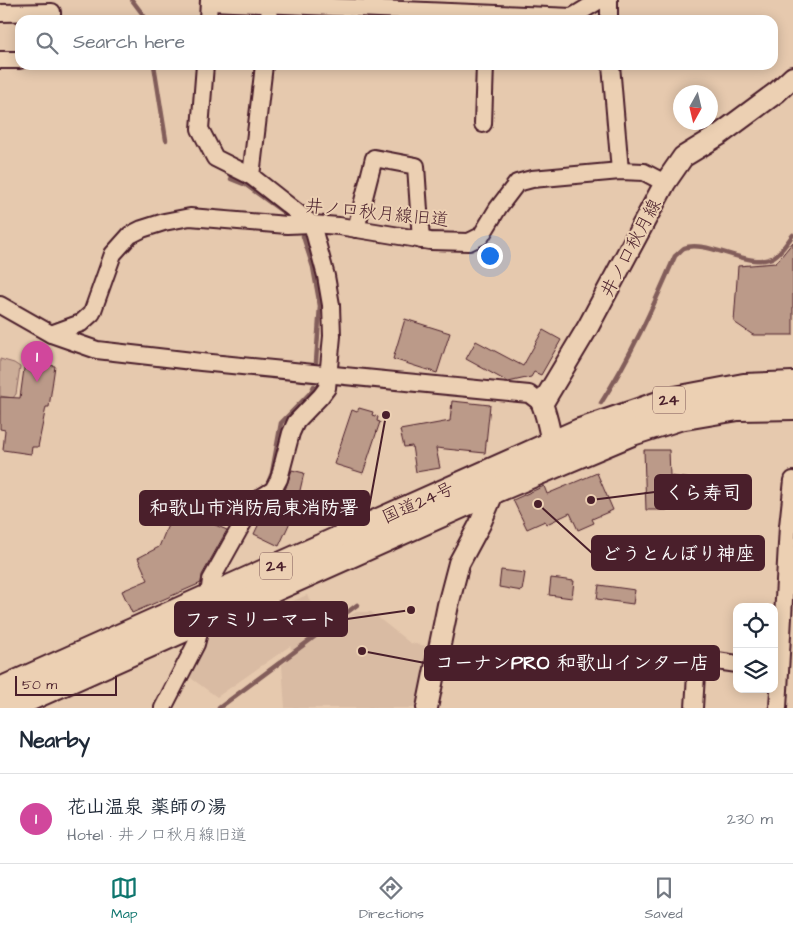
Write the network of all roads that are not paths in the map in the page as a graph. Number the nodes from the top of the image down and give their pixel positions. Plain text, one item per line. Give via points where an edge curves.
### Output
1 (600, 0) edge
2 (609, 0) edge
3 (210, 1) edge
4 (19, 6) edge
5 (270, 12) edge
6 (0, 13) edge
7 (52, 15) edge
8 (209, 15) edge
9 (400, 15) edge
10 (575, 15) edge
11 (609, 15) edge
12 (0, 60) edge
13 (15, 60) edge
14 (205, 70) edge
15 (263, 70) edge
16 (485, 70) edge
17 (611, 70) edge
18 (793, 77) edge
19 (483, 124) dead end
20 (620, 171) junction
21 (251, 176) junction
22 (666, 183) junction
23 (312, 224) junction
24 (356, 229) junction
25 (421, 240) junction
26 (0, 305) edge
27 (51, 334) junction
28 (329, 375) junction
29 (793, 384) edge
30 (542, 404) junction
31 (793, 407) edge
32 (555, 453) junction
33 (793, 480) edge
34 (491, 481) junction
35 (209, 595) junction
36 (203, 620) junction
37 (778, 656) edge
38 (733, 663) edge
39 (0, 690) edge
40 (778, 693) edge
41 (8, 708) edge
42 (163, 708) edge
43 (427, 708) edge
44 (694, 708) edge
45 (778, 708) edge

1 - 10 street
2 - 11 street
3 - 5 street
3 - 8 street
4 - 6 street
4 - 7 street via 52,12
5 - 9 street
12 - 13 street
14 - 21 street via 200,129 215,158
15 - 21 street
16 - 19 street
17 - 20 street
18 - 22 main road, 井ノ口秋月線 via 719,135 683,157
20 - 22 street, 井ノ口秋月線旧道 via 644,172
20 - 25 street, 井ノ口秋月線旧道 via 517,183 481,236 469,242
21 - 23 street
22 - 30 main road, 井ノ口秋月線
23 - 24 street, 井ノ口秋月線旧道
23 - 27 street, 井ノ口秋月線旧道 via 190,217 142,229 130,235 113,254 92,313 81,324
23 - 28 street via 331,305
24 - 25 street, 井ノ口秋月線旧道
24 - 25 street via 374,158 416,166
26 - 27 street
27 - 28 street via 97,350
28 - 30 street via 529,394
28 - 35 street via 327,388 296,422 279,480 273,490 255,501 211,580
29 - 32 highway, 国道24号 / 24 via 744,386 670,400 580,431
30 - 32 main road
31 - 32 highway, 国道24号 / 24 via 738,408 679,418 632,434
32 - 34 highway, 国道24号 / 24
33 - 37 street
34 - 35 highway, 国道24号 / 24
34 - 36 highway, 国道24号 / 24
34 - 43 main road via 480,524 459,563
35 - 36 street
35 - 39 highway, 国道24号 / 24
36 - 41 highway, 国道24号 / 24
36 - 42 street via 196,644
38 - 44 street via 697,658
40 - 45 street

